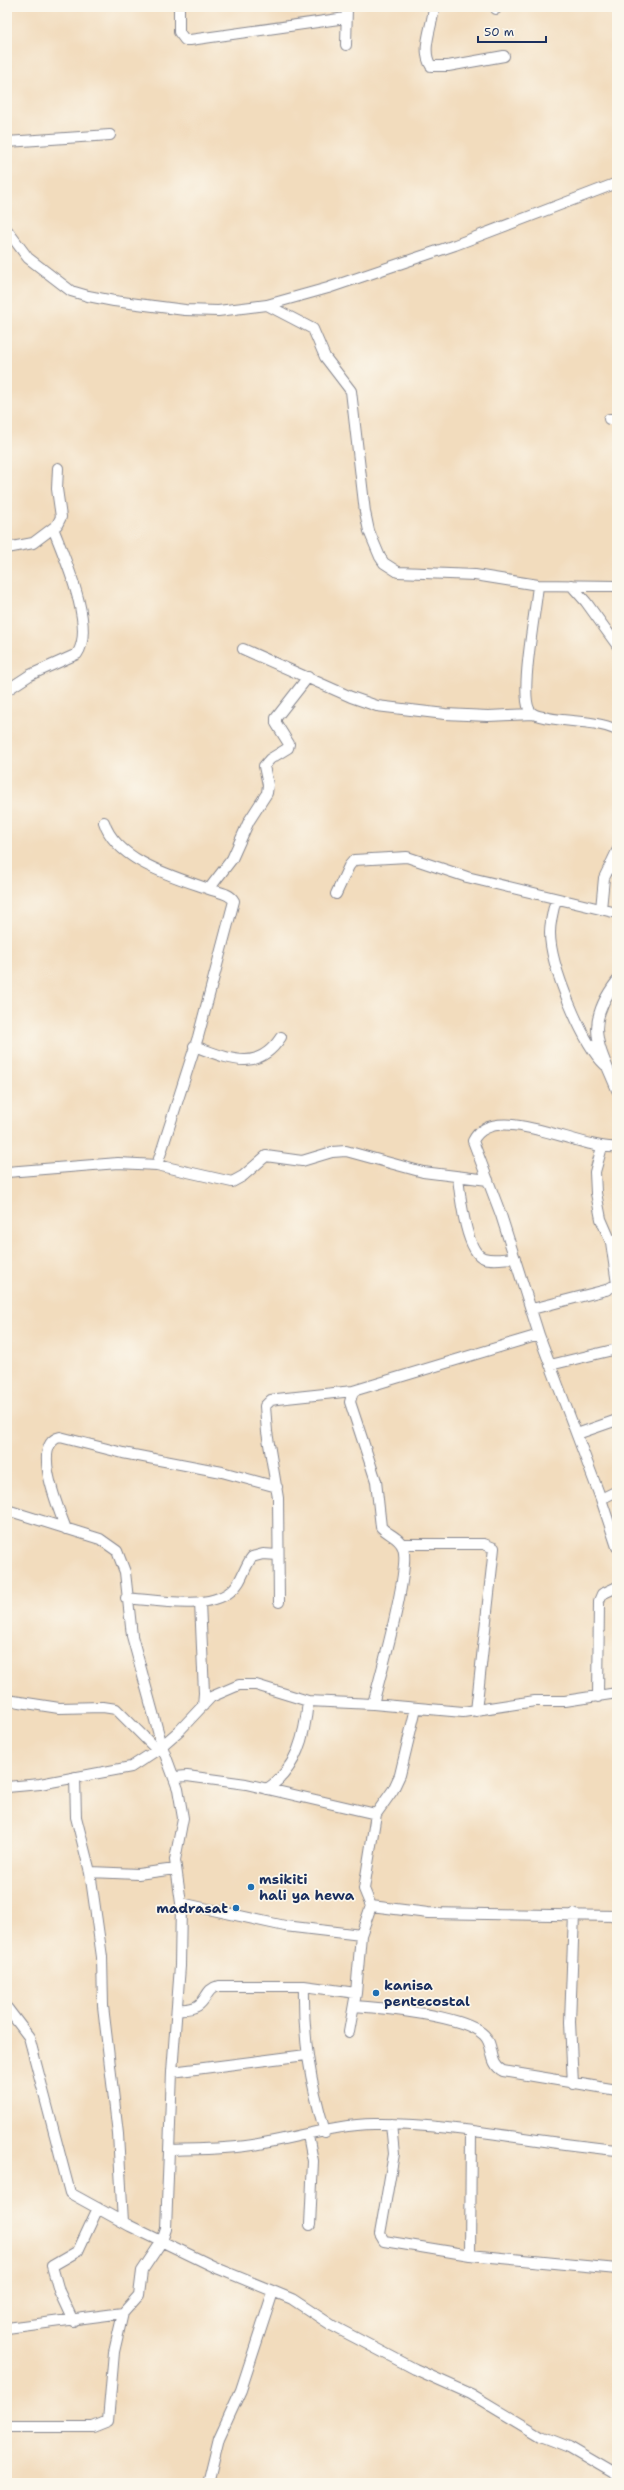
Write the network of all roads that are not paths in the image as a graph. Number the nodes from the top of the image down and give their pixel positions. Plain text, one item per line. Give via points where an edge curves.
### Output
1 (179, 7) edge
2 (347, 7) edge
3 (434, 7) edge
4 (346, 18) junction
5 (346, 45) dead end
6 (504, 56) dead end
7 (110, 135) dead end
8 (7, 142) edge
9 (617, 183) edge
10 (7, 230) edge
11 (267, 305) junction
12 (58, 468) dead end
13 (53, 528) junction
14 (7, 548) edge
15 (538, 585) junction
16 (571, 585) junction
17 (617, 586) edge
18 (617, 645) edge
19 (243, 649) dead end
20 (308, 677) junction
21 (7, 690) edge
22 (532, 714) junction
23 (617, 730) edge
24 (104, 822) dead end
25 (617, 851) edge
26 (209, 890) junction
27 (336, 894) dead end
28 (556, 899) junction
29 (601, 909) junction
30 (617, 913) edge
31 (617, 981) edge
32 (281, 1037) dead end
33 (194, 1046) junction
34 (605, 1065) junction
35 (617, 1090) edge
36 (602, 1147) junction
37 (617, 1147) edge
38 (157, 1165) junction
39 (7, 1172) edge
40 (458, 1178) junction
41 (488, 1180) junction
42 (516, 1258) junction
43 (532, 1309) junction
44 (539, 1335) junction
45 (617, 1349) edge
46 (550, 1365) junction
47 (353, 1391) junction
48 (617, 1420) edge
49 (577, 1434) junction
50 (277, 1486) junction
51 (617, 1491) edge
52 (602, 1499) junction
53 (7, 1510) edge
54 (66, 1529) junction
55 (402, 1544) junction
56 (617, 1547) edge
57 (278, 1555) junction
58 (617, 1587) edge
59 (126, 1598) junction
60 (200, 1602) junction
61 (279, 1602) dead end
62 (617, 1693) edge
63 (598, 1697) junction
64 (7, 1700) edge
65 (308, 1701) junction
66 (373, 1704) junction
67 (203, 1706) junction
68 (416, 1708) junction
69 (476, 1711) junction
70 (159, 1748) junction
71 (75, 1777) junction
72 (175, 1777) junction
73 (7, 1787) edge
74 (266, 1790) junction
75 (376, 1814) junction
76 (175, 1869) junction
77 (90, 1872) junction
78 (181, 1903) junction
79 (371, 1906) junction
80 (574, 1914) junction
81 (617, 1916) edge
82 (361, 1935) junction
83 (304, 1986) junction
84 (356, 1993) junction
85 (354, 2006) junction
86 (7, 2008) edge
87 (178, 2009) junction
88 (349, 2032) dead end
89 (306, 2055) junction
90 (172, 2072) junction
91 (573, 2084) junction
92 (617, 2090) edge
93 (391, 2124) junction
94 (472, 2131) junction
95 (325, 2132) junction
96 (308, 2135) junction
97 (170, 2150) junction
98 (617, 2150) edge
99 (98, 2208) junction
100 (123, 2222) junction
101 (310, 2225) dead end
102 (162, 2241) junction
103 (470, 2255) junction
104 (617, 2269) edge
105 (273, 2292) junction
106 (123, 2313) junction
107 (72, 2321) junction
108 (7, 2328) edge
109 (7, 2427) edge
110 (617, 2475) edge
111 (208, 2483) edge

1 - 4 street via 179,32 185,40
2 - 4 street
3 - 6 street via 427,47 430,66 448,66
4 - 5 street
7 - 8 street
9 - 11 street via 599,188 538,215 402,264
10 - 11 street via 28,258 40,268 71,291 88,296 185,310 218,311
11 - 15 street via 313,329 325,357 353,395 365,512 369,531 384,563 404,574 474,575
12 - 13 street via 61,517
13 - 14 street via 33,543
13 - 21 street via 83,622 82,647 77,654 30,675
15 - 16 street
15 - 22 street via 527,681 528,703
16 - 17 street
16 - 18 street
19 - 20 street
20 - 22 street via 351,697 384,707 488,716
20 - 26 street via 276,718 276,723 289,744 288,748 264,766 267,793 249,821 232,859
22 - 23 street via 608,726
24 - 26 street via 109,834 119,844 147,865 163,874
25 - 29 street via 604,878
26 - 33 street via 232,898 234,902
27 - 28 street via 350,862 407,857 467,877
28 - 29 street
28 - 34 street via 552,916 552,947 576,1020 588,1045
29 - 30 street
31 - 34 street via 605,1001 597,1027 596,1038
32 - 33 street via 270,1052 253,1060 234,1059
33 - 38 street
34 - 35 street
36 - 37 street
36 - 41 street via 523,1126 491,1126 481,1130 473,1141
36 - 43 street via 595,1172 596,1193 601,1219 611,1242 617,1284 606,1290
38 - 39 street via 118,1163
38 - 40 street via 232,1182 266,1156 302,1160 340,1150 423,1172
40 - 41 street
40 - 42 street via 465,1219 476,1251 484,1258
41 - 42 street
42 - 43 street
43 - 44 street
44 - 46 street
44 - 47 street
45 - 46 street
46 - 49 street
47 - 50 street via 277,1399 266,1403 264,1411
47 - 55 street via 350,1402 376,1481 382,1527
48 - 49 street
49 - 52 street
50 - 54 street via 60,1437 53,1440 50,1445 47,1462 50,1484
50 - 57 street
51 - 52 street
52 - 56 street
53 - 54 street
54 - 59 street via 100,1540 115,1549 123,1565
55 - 66 street via 405,1557 401,1584
55 - 69 street via 484,1544 494,1548
57 - 60 street via 263,1554 252,1557 231,1591
57 - 61 street
58 - 63 street via 602,1594 599,1601
59 - 60 street
59 - 70 street via 132,1636
60 - 67 street
62 - 63 street
63 - 69 street via 534,1701
64 - 70 street via 59,1708 116,1709
65 - 66 street
65 - 67 street via 256,1685 239,1685 217,1693
65 - 74 street via 306,1721 293,1763 283,1776
66 - 68 street
67 - 70 street
68 - 69 street
68 - 75 street via 400,1776
70 - 71 street via 123,1770
70 - 72 street
71 - 73 street
71 - 77 street via 76,1817
72 - 74 street via 202,1778
72 - 76 street via 183,1818 176,1846
74 - 75 street
75 - 79 street via 364,1889
76 - 77 street via 138,1874
76 - 78 street
77 - 100 street via 102,1957 103,2006 118,2134
78 - 82 street via 285,1926
78 - 87 street
79 - 80 street via 428,1914
79 - 82 street
80 - 81 street
80 - 91 street via 570,2022
82 - 84 street
83 - 84 street
83 - 87 street via 218,1986 210,1990 201,2004
83 - 89 street
84 - 85 street
85 - 88 street
85 - 91 street via 404,2010 460,2024 484,2035 493,2062 503,2072
86 - 99 street via 29,2037 70,2193
87 - 90 street
89 - 90 street
89 - 95 street via 312,2089
90 - 97 street
91 - 92 street
93 - 94 street
93 - 95 street via 372,2124
93 - 103 street via 394,2154 381,2237 392,2243
94 - 98 street
94 - 103 street
95 - 96 street
96 - 97 street via 236,2147
96 - 101 street via 313,2161
97 - 102 street via 168,2216
99 - 100 street
99 - 107 street via 78,2251 52,2266
100 - 102 street
102 - 105 street via 231,2275
102 - 106 street via 142,2271 139,2295
103 - 104 street
105 - 110 street via 303,2305 333,2326 415,2369 471,2394 541,2436 569,2446
105 - 111 street via 241,2390 219,2438
106 - 107 street
106 - 109 street via 114,2352 108,2421 93,2427
107 - 108 street

